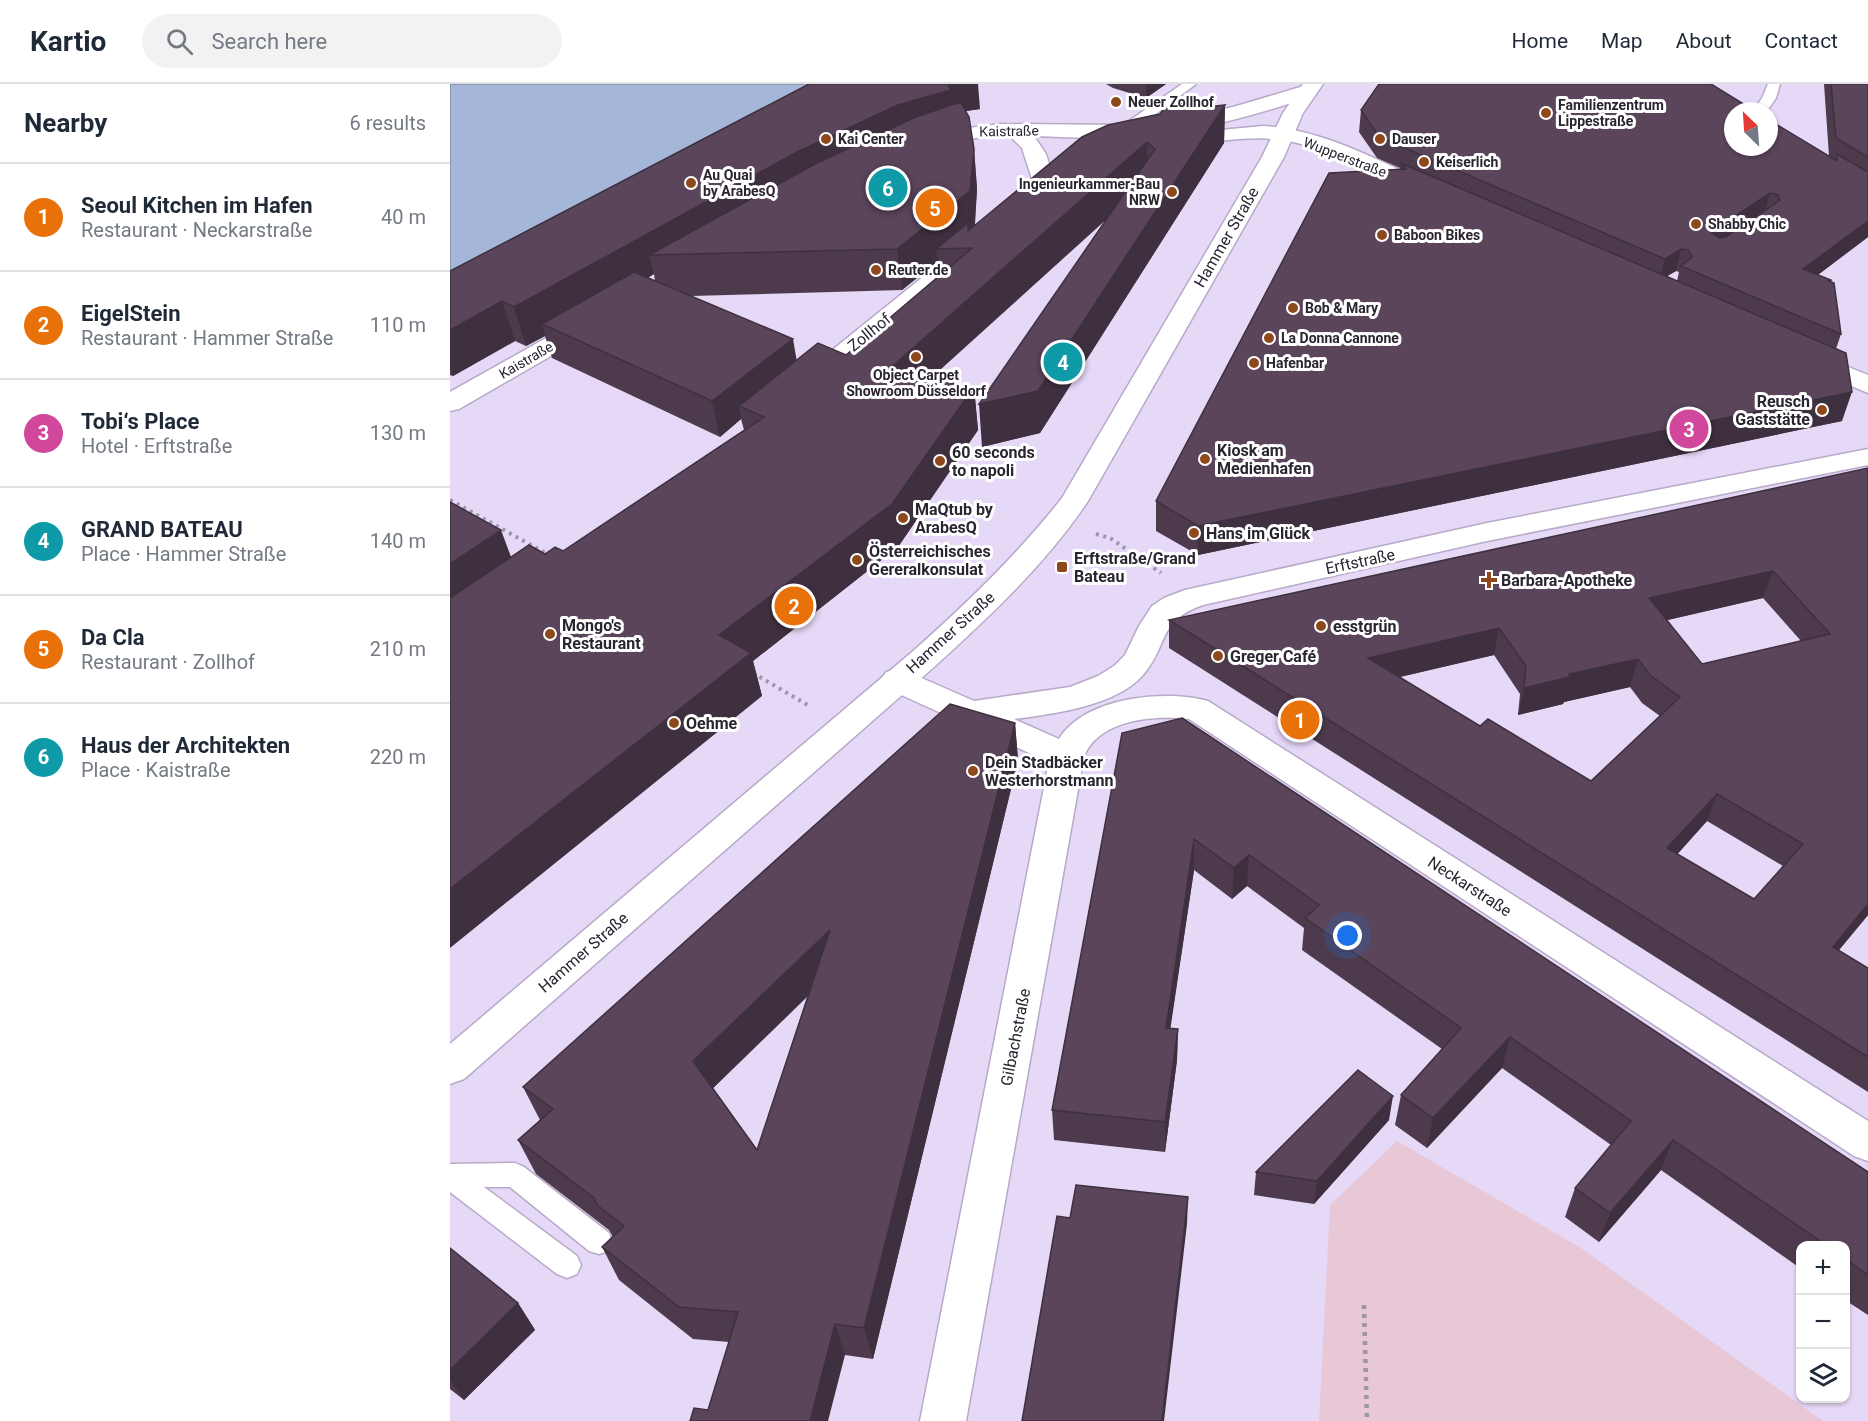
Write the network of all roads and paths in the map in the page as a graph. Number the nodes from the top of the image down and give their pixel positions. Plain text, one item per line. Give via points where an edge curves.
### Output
1 (1190, 84) edge
2 (1774, 84) edge
3 (1310, 87) edge
4 (1767, 102) edge
5 (1015, 129) junction
6 (1124, 131) junction
7 (1282, 134) junction
8 (911, 149) edge
9 (1115, 152) edge
10 (1437, 195) edge
11 (605, 315) edge
12 (1794, 352) edge
13 (1868, 385) edge
14 (786, 401) edge
15 (450, 403) edge
16 (1868, 457) edge
17 (450, 500) edge
18 (1058, 524) junction
19 (550, 556) edge
20 (1196, 597) junction
21 (743, 667) edge
22 (897, 680) junction
23 (971, 713) junction
24 (845, 726) junction
25 (1067, 756) junction
26 (450, 1067) edge
27 (1868, 1143) edge
28 (450, 1176) edge
29 (599, 1242) dead end
30 (567, 1265) dead end
31 (1365, 1305) dead end
32 (943, 1421) edge
33 (1367, 1421) edge

1 - 6 lane
2 - 4 lane
3 - 6 street, Kaistraße via 1264,105 1201,121
3 - 7 street, Hammer Straße
5 - 6 street, Kaistraße
5 - 8 street, Kaistraße via 971,132
5 - 14 street, Zollhof via 1031,145 1052,178
7 - 9 street via 1206,137
7 - 10 street, Wupperstraße via 1329,148
7 - 18 street, Hammer Straße via 1273,157
11 - 15 street, Kaistraße
12 - 13 street
16 - 20 street, Erftstraße via 1487,532
17 - 19 path
18 - 20 path via 1110,538
18 - 22 street, Hammer Straße via 1000,587
20 - 23 street, Erftstraße via 1164,612 1135,664 1114,682 1055,700
21 - 24 path
22 - 23 street
22 - 24 street, Hammer Straße
23 - 25 street
24 - 26 street, Hammer Straße
25 - 27 street, Neckarstraße via 1078,736 1122,711 1172,705 1197,709
25 - 32 street, Gilbachstraße
28 - 29 lane via 515,1175
28 - 30 lane
31 - 33 path

